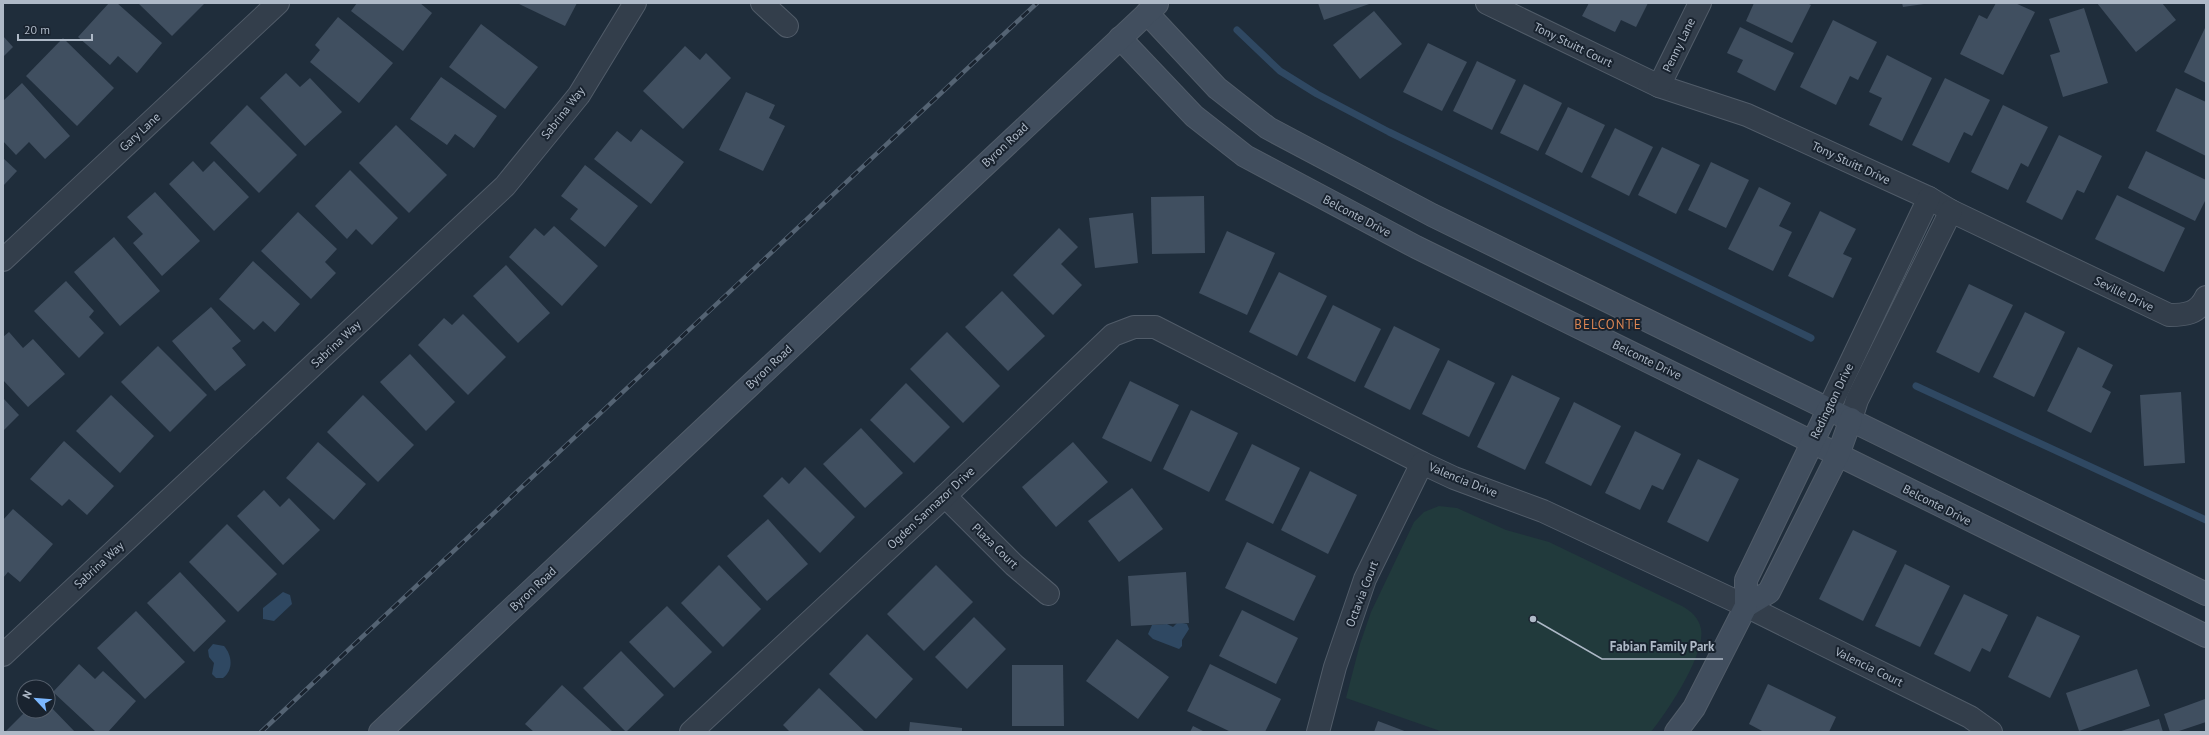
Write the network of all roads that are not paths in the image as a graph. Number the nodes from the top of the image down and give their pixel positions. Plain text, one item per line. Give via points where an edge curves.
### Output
1 (278, 3) edge
2 (636, 3) edge
3 (762, 3) edge
4 (1487, 3) edge
5 (1700, 3) edge
6 (1152, 8) edge
7 (787, 26) dead end
8 (1120, 38) junction
9 (1659, 86) junction
10 (1929, 198) junction
11 (1951, 211) junction
12 (2038, 252) joint
13 (3, 260) edge
14 (2206, 297) edge
15 (1185, 343) joint
16 (1829, 408) junction
17 (1851, 419) junction
18 (1812, 442) junction
19 (1838, 455) junction
20 (1422, 463) junction
21 (944, 496) junction
22 (1048, 594) dead end
23 (2206, 594) edge
24 (1746, 606) junction
25 (2206, 636) edge
26 (3, 655) edge
27 (380, 732) edge
28 (691, 732) edge
29 (1318, 732) edge
30 (1676, 732) edge
31 (1990, 732) edge

1 - 13 street, Gary Lane
2 - 26 street, Sabrina Way via 578,95 504,186
3 - 7 street
4 - 9 street, Tony Stuitt Court
5 - 9 street, Penny Lane
6 - 8 main road, Byron Road
6 - 16 main road via 1217,88 1268,128 1432,215
8 - 18 main road, Belconte Drive via 1194,116 1245,156 1416,247
8 - 27 main road, Byron Road
9 - 10 street, Tony Stuitt Drive via 1747,114
10 - 11 street, Tony Stuitt Drive
10 - 16 street, Redington Drive
11 - 12 street, Tony Stuitt Drive
11 - 17 street, Redington Drive via 1857,400
12 - 14 street, Seville Drive via 2169,315 2187,315 2204,302
15 - 20 street, Valencia Drive
15 - 21 street, Ogden Sannazor Drive via 1155,327 1134,326 1113,335
16 - 17 main road
16 - 18 main road, Redington Drive
17 - 19 main road, Redington Drive
17 - 23 main road
18 - 19 main road, Belconte Drive
18 - 24 main road, Redington Drive via 1746,580
19 - 24 main road, Redington Drive via 1769,592
19 - 25 main road, Belconte Drive
20 - 24 street, Valencia Drive via 1454,478 1543,511
20 - 29 street, Octavia Court via 1365,579 1335,667
21 - 22 street, Plaza Court via 1014,565
21 - 28 street, Ogden Sannazor Drive
24 - 30 main road, Redington Drive via 1694,708
24 - 31 street, Valencia Court via 1970,717

